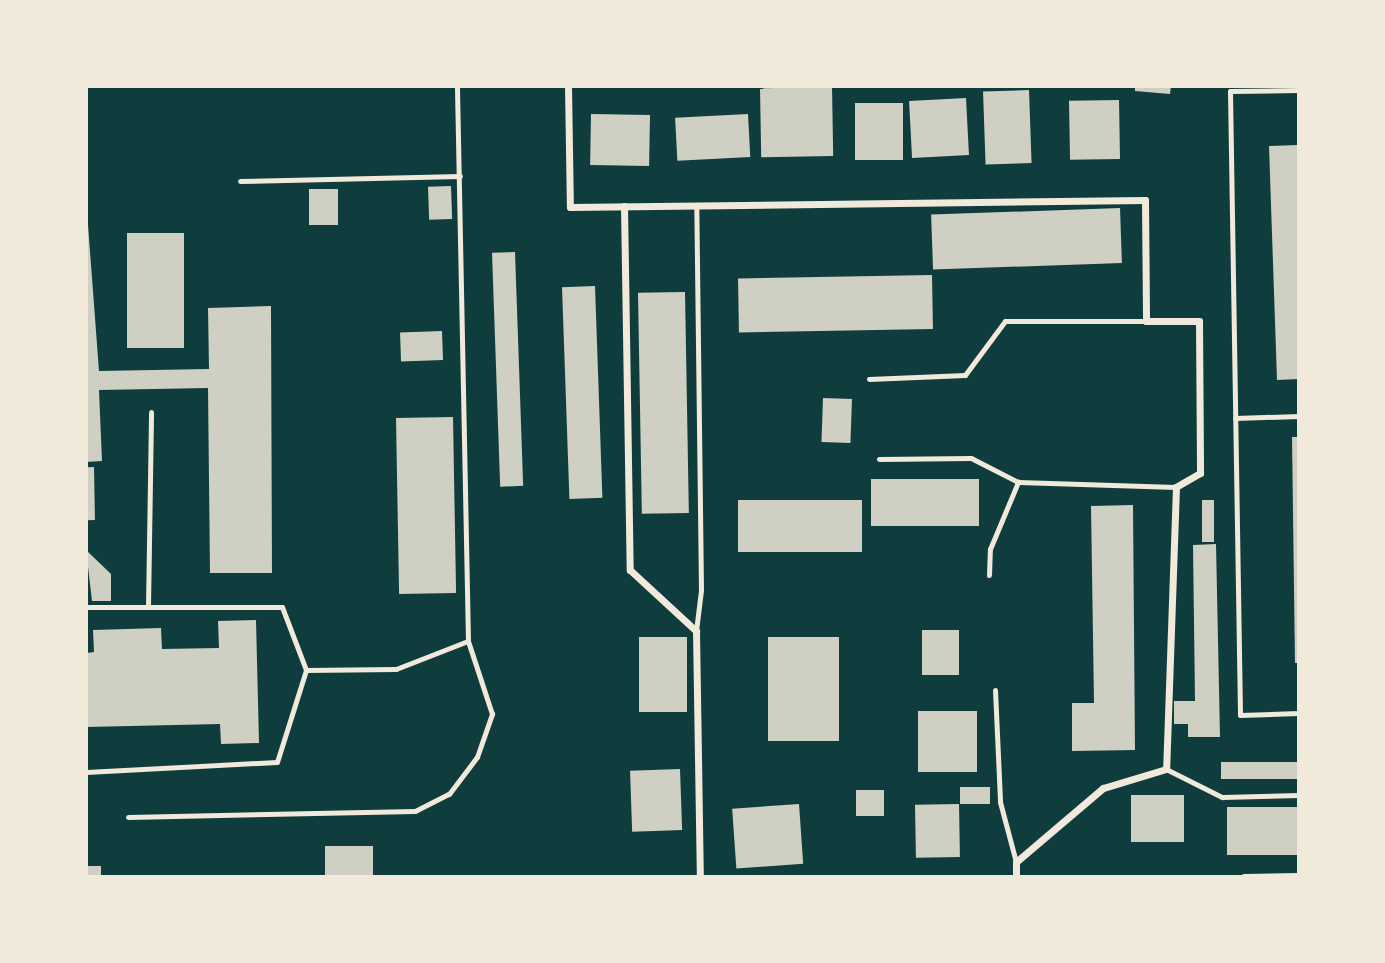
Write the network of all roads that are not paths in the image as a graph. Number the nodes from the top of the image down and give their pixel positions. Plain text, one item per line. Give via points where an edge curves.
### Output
1 (457, 86) edge
2 (568, 86) edge
3 (1299, 90) edge
4 (460, 176) junction
5 (240, 181) dead end
6 (624, 206) junction
7 (696, 206) junction
8 (1146, 321) junction
9 (869, 379) dead end
10 (151, 412) dead end
11 (1299, 416) edge
12 (1235, 418) junction
13 (879, 459) dead end
14 (1018, 482) junction
15 (1176, 487) junction
16 (989, 575) dead end
17 (86, 607) edge
18 (148, 607) junction
19 (696, 631) junction
20 (468, 641) junction
21 (306, 670) junction
22 (995, 691) dead end
23 (1299, 713) edge
24 (1166, 769) junction
25 (86, 772) edge
26 (1299, 795) edge
27 (128, 817) dead end
28 (1016, 862) junction
29 (1299, 876) edge
30 (700, 877) edge
31 (1016, 877) edge
32 (1244, 877) edge

1 - 4 lane
2 - 6 street via 570,207
3 - 12 lane via 1230,91
4 - 5 lane
4 - 20 lane
6 - 7 street
6 - 19 street via 630,570
7 - 8 street via 1145,200
7 - 19 lane via 701,590
8 - 9 lane via 1005,321 965,375
8 - 15 street via 1199,321 1200,473
10 - 18 lane
11 - 12 lane
12 - 23 lane via 1240,715
13 - 14 lane via 971,458
14 - 15 lane
14 - 16 lane via 990,549
15 - 24 street
17 - 18 lane
18 - 21 lane via 282,607
19 - 30 street
20 - 21 lane via 396,669
20 - 27 lane via 492,714 477,757 449,794 415,811
21 - 25 lane via 277,762
22 - 28 lane via 999,802
24 - 26 lane via 1222,797
24 - 28 street via 1103,788
28 - 31 street
29 - 32 street

